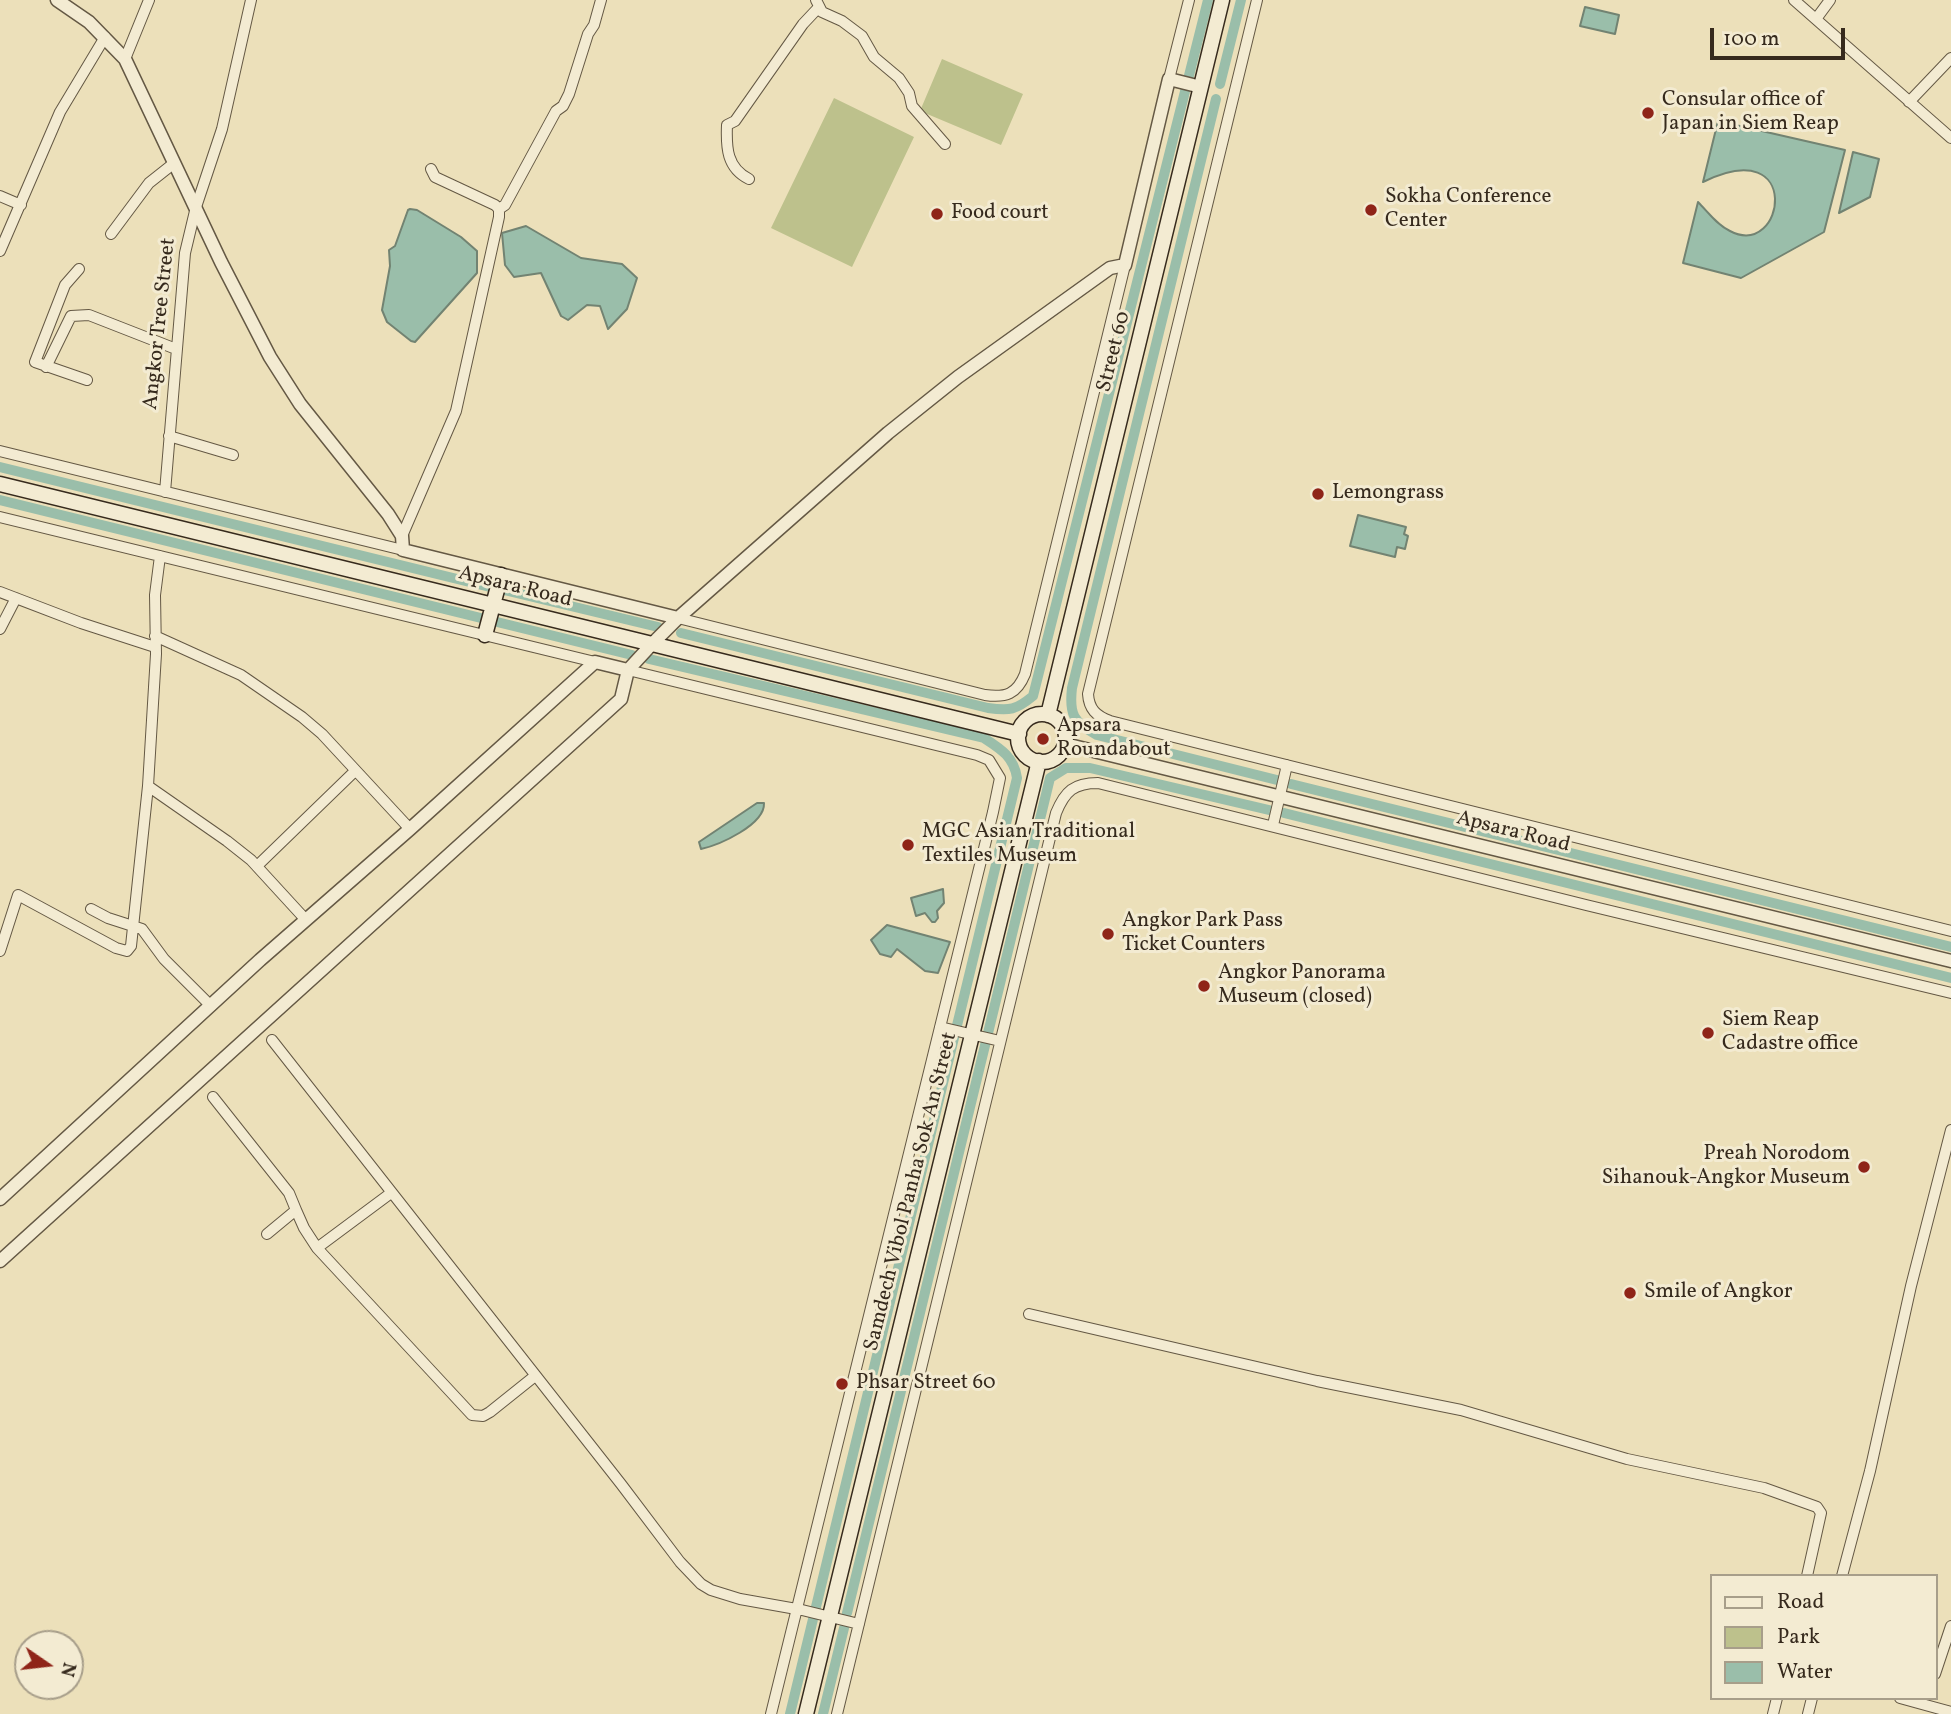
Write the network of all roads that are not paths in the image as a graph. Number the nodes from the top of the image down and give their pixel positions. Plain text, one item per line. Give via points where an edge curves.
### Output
1 (57, 0) edge
2 (149, 0) edge
3 (251, 0) edge
4 (601, 0) edge
5 (1189, 0) edge
6 (1222, 0) edge
7 (1257, 0) edge
8 (1794, 0) edge
9 (1830, 0) edge
10 (818, 3) edge
11 (1816, 19) junction
12 (105, 37) junction
13 (1951, 58) edge
14 (125, 59) junction
15 (1170, 79) junction
16 (1192, 85) junction
17 (1909, 102) junction
18 (1951, 138) edge
19 (945, 144) dead end
20 (173, 164) junction
21 (431, 169) dead end
22 (749, 179) dead end
23 (0, 196) edge
24 (21, 205) junction
25 (196, 207) junction
26 (499, 209) junction
27 (111, 234) dead end
28 (0, 251) edge
29 (1125, 265) junction
30 (79, 269) dead end
31 (176, 349) junction
32 (46, 367) junction
33 (87, 380) dead end
34 (169, 436) junction
35 (0, 452) edge
36 (233, 455) dead end
37 (0, 484) edge
38 (165, 492) junction
39 (0, 517) edge
40 (402, 536) junction
41 (403, 550) junction
42 (160, 556) junction
43 (501, 575) junction
44 (0, 592) edge
45 (16, 598) junction
46 (493, 605) junction
47 (678, 618) junction
48 (0, 629) edge
49 (485, 635) junction
50 (155, 641) junction
51 (652, 644) junction
52 (595, 662) junction
53 (628, 670) junction
54 (1048, 715) junction
55 (1019, 734) junction
56 (1065, 744) junction
57 (1039, 761) junction
58 (1287, 765) junction
59 (355, 771) junction
60 (148, 786) junction
61 (1280, 798) junction
62 (1273, 825) junction
63 (410, 829) junction
64 (257, 866) junction
65 (90, 909) dead end
66 (306, 920) junction
67 (134, 925) junction
68 (1951, 930) edge
69 (0, 951) edge
70 (1951, 961) edge
71 (1951, 993) edge
72 (211, 1006) junction
73 (943, 1028) junction
74 (972, 1034) junction
75 (272, 1040) dead end
76 (998, 1041) junction
77 (213, 1097) dead end
78 (1951, 1130) edge
79 (391, 1194) junction
80 (0, 1199) edge
81 (296, 1210) junction
82 (267, 1234) dead end
83 (317, 1248) junction
84 (0, 1261) edge
85 (1029, 1314) dead end
86 (534, 1376) junction
87 (1807, 1574) edge
88 (1843, 1574) edge
89 (800, 1609) junction
90 (826, 1615) junction
91 (859, 1624) junction
92 (1951, 1626) edge
93 (1937, 1668) edge
94 (1926, 1702) edge
95 (1951, 1712) edge
96 (771, 1714) edge
97 (806, 1714) edge
98 (837, 1714) edge

1 - 12 street
2 - 14 street
3 - 25 street, Angkor Tree Street via 222,128
4 - 26 street via 569,94
5 - 15 street
6 - 16 main road, Street 60
7 - 58 street via 1088,694 1093,710 1110,721
8 - 11 street
9 - 11 street
10 - 19 street via 822,12 862,36 874,57 899,78 912,106
10 - 22 street via 735,121 727,125 729,160
11 - 17 street
12 - 14 street
12 - 24 street via 60,112
13 - 17 street
14 - 20 street
15 - 16 street
15 - 29 street
16 - 54 main road, Street 60
17 - 18 street
20 - 25 street
20 - 27 street via 149,183
21 - 26 street via 435,177
23 - 24 street
24 - 28 street
25 - 31 street, Angkor Tree Street via 185,253
25 - 40 street via 270,357 300,404
26 - 40 street via 456,411
29 - 47 street via 1110,268 958,377
29 - 47 street via 1020,686 1011,693 985,695
30 - 32 street via 65,285 34,362
31 - 32 street via 89,315 71,316
31 - 34 street, Angkor Tree Street
32 - 33 street
34 - 36 street
34 - 38 street, Angkor Tree Street
35 - 38 street
37 - 46 main road, Apsara Road
38 - 41 street
39 - 42 street
40 - 41 street
41 - 43 street
42 - 49 street
42 - 50 street
43 - 46 main road
43 - 47 street
44 - 45 street
45 - 48 street
45 - 50 street via 81,623
46 - 49 main road
46 - 51 main road, Apsara Road
47 - 51 street
49 - 52 street
50 - 59 street via 258,686 322,734
50 - 60 street
51 - 53 street
51 - 55 main road, Apsara Road
52 - 53 street
52 - 63 street
53 - 73 street via 989,760 999,778 999,789
53 - 84 street via 621,699
54 - 55 main road via 1031,717
54 - 56 main road via 1062,725
55 - 57 main road via 1025,754
56 - 57 main road via 1055,758
56 - 61 street, Apsara Road
57 - 74 main road, Samdech Vibol Panha Sok An Street
58 - 61 street
58 - 68 street
59 - 63 street
59 - 64 street
60 - 64 street
60 - 67 street
61 - 62 street
61 - 70 street, Apsara Road
62 - 71 street
62 - 76 street via 1098,783 1069,789 1056,813
63 - 66 street
64 - 66 street
65 - 67 street
66 - 72 street
67 - 69 street via 131,946 122,951 18,895
67 - 72 street via 148,934 164,959
72 - 80 street
73 - 74 street
73 - 89 street
74 - 76 street
74 - 90 main road, Samdech Vibol Panha Sok An Street
75 - 79 street
76 - 91 street
77 - 81 street via 289,1193
78 - 88 street
79 - 83 street
79 - 86 street
81 - 82 street
81 - 83 street
83 - 86 street via 472,1415 490,1412
85 - 87 street via 1461,1410 1627,1459 1796,1498 1821,1513
86 - 89 street via 701,1584 722,1594
89 - 90 street
89 - 96 street
90 - 91 street
90 - 97 main road, Samdech Vibol Panha Sok An Street
91 - 98 street
92 - 93 street
94 - 95 street

